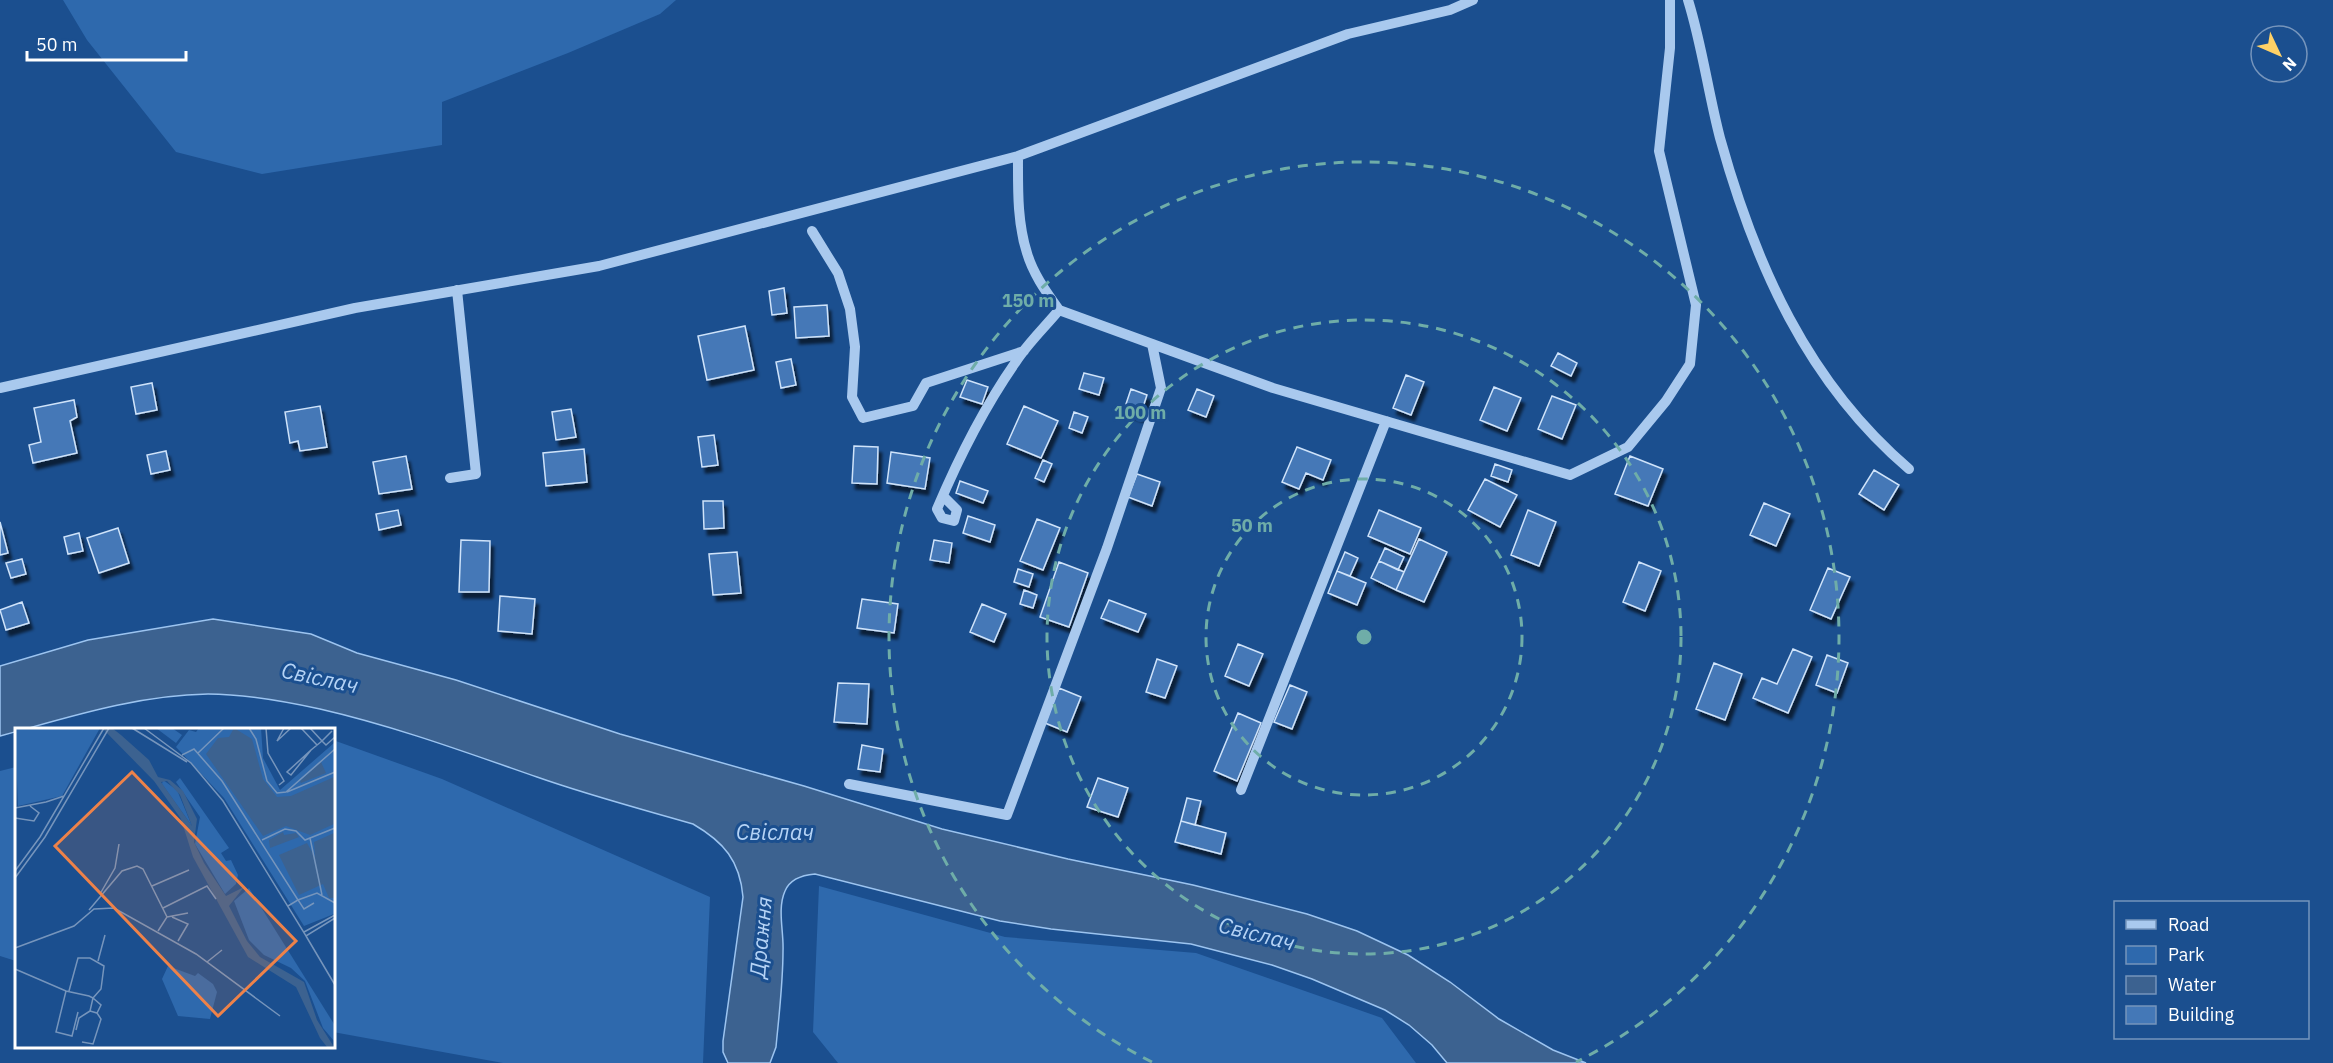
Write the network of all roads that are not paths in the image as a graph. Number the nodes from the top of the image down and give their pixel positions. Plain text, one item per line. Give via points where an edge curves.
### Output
1 (1473, 0) edge
2 (1670, 0) edge
3 (1688, 0) edge
4 (1018, 156) junction
5 (812, 231) dead end
6 (457, 290) junction
7 (1059, 310) junction
8 (1152, 344) junction
9 (1024, 351) junction
10 (0, 388) edge
11 (1386, 421) junction
12 (1909, 469) dead end
13 (450, 478) dead end
14 (943, 496) dead end
15 (849, 784) dead end
16 (1240, 790) dead end

1 - 4 street via 1450,10 1348,34
2 - 11 street via 1670,48 1659,151 1696,305 1690,364 1666,400 1628,447 1570,475
3 - 12 street via 1720,136 1767,277 1786,315 1839,397
4 - 6 street via 599,266
4 - 7 street via 1019,211 1027,254
5 - 9 street via 838,273 850,309 855,347 852,397 863,418 913,406 926,383
6 - 10 street via 355,308
6 - 13 street via 476,474
7 - 8 street
7 - 9 street
8 - 11 street via 1273,388
8 - 15 street via 1161,388 1107,548 1007,815
9 - 14 street via 976,423
11 - 16 street

